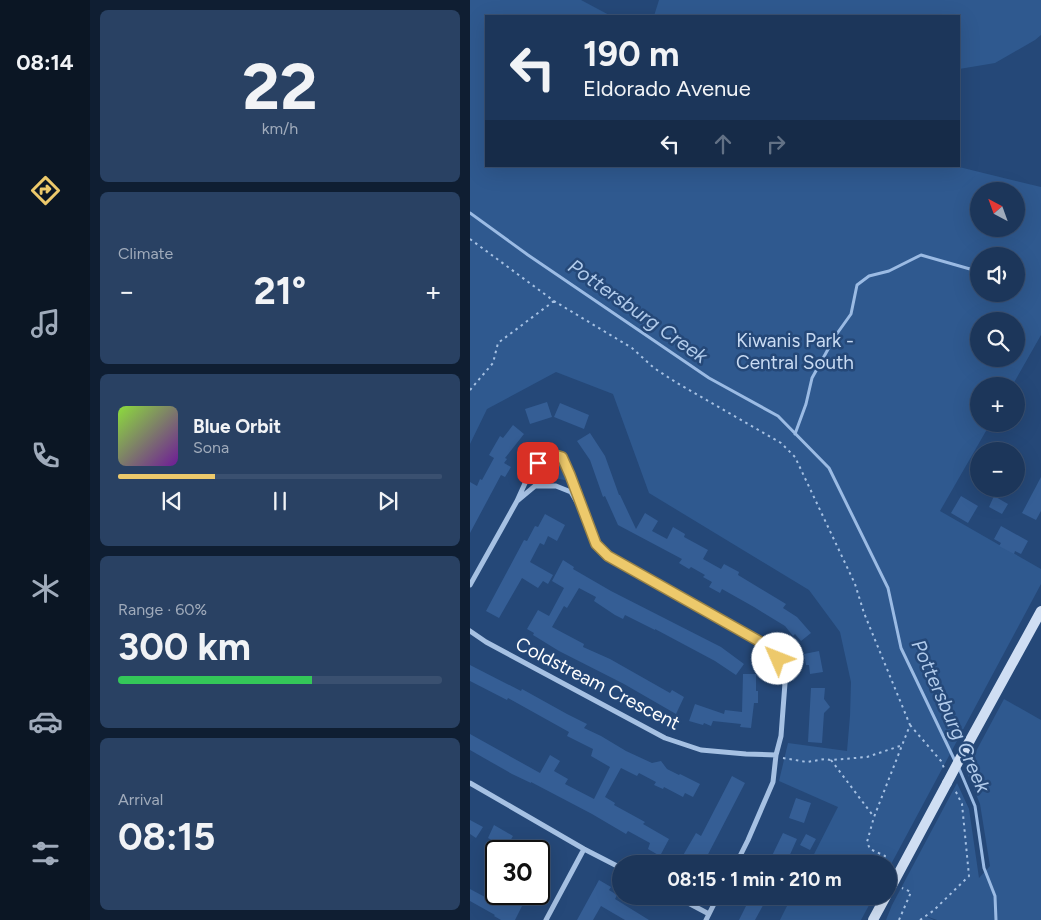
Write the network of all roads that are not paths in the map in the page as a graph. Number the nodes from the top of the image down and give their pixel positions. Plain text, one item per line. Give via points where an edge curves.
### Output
1 (517, 501) junction
2 (585, 516) junction
3 (470, 585) edge
4 (1041, 611) edge
5 (470, 631) edge
6 (776, 755) junction
7 (470, 783) edge
8 (584, 849) junction
9 (740, 855) edge
10 (612, 863) edge
11 (897, 877) edge
12 (692, 905) edge
13 (714, 905) edge
14 (881, 905) edge
15 (709, 914) junction
16 (546, 920) edge
17 (706, 920) edge
18 (873, 920) edge

1 - 2 street via 535,486 556,486 571,492
1 - 2 street via 531,470 548,453 562,457
1 - 3 street
2 - 6 street via 596,544 608,556 766,645 778,659 785,683 781,736
4 - 11 main road, bridge via 963,753 950,785
5 - 6 street, Coldstream Crescent via 665,738 702,750
6 - 9 street via 773,782
7 - 8 street
8 - 10 street
8 - 16 street
12 - 15 street
13 - 15 street
14 - 18 main road
15 - 17 street

